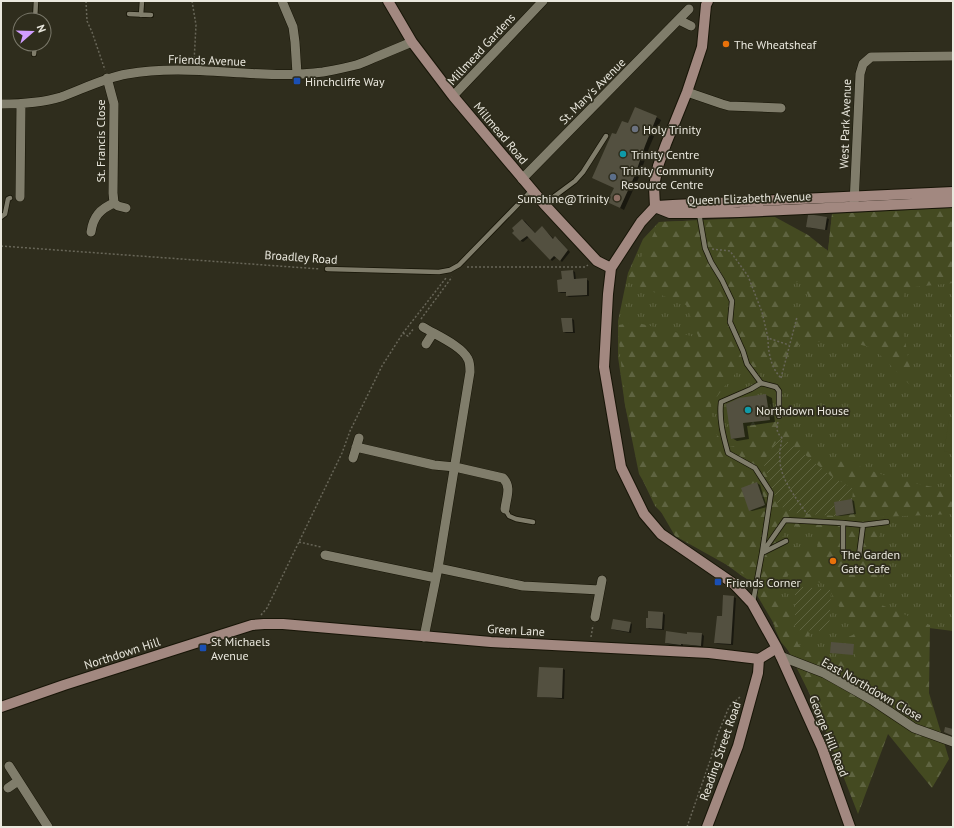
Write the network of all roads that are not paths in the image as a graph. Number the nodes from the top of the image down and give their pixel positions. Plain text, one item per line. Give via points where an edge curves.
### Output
1 (36, 1) edge
2 (142, 1) edge
3 (282, 1) edge
4 (388, 1) edge
5 (543, 1) edge
6 (708, 1) edge
7 (689, 9) dead end
8 (35, 12) edge
9 (129, 14) dead end
10 (141, 15) junction
11 (151, 15) dead end
12 (679, 20) junction
13 (691, 26) dead end
14 (412, 42) junction
15 (953, 56) edge
16 (297, 74) junction
17 (107, 78) junction
18 (687, 92) junction
19 (453, 96) junction
20 (1, 104) edge
21 (20, 104) junction
22 (781, 108) dead end
23 (606, 136) dead end
24 (522, 179) junction
25 (532, 190) junction
26 (953, 192) edge
27 (854, 196) junction
28 (10, 198) joint
29 (740, 202) junction
30 (953, 202) edge
31 (114, 203) junction
32 (544, 204) junction
33 (655, 207) junction
34 (854, 207) junction
35 (126, 208) dead end
36 (740, 212) junction
37 (699, 213) junction
38 (1, 217) edge
39 (92, 232) dead end
40 (611, 268) junction
41 (326, 269) road end
42 (421, 325) road end
43 (433, 333) junction
44 (426, 344) dead end
45 (761, 383) junction
46 (779, 416) road end
47 (359, 438) dead end
48 (356, 447) junction
49 (353, 458) dead end
50 (455, 467) junction
51 (505, 509) joint
52 (533, 522) dead end
53 (887, 522) dead end
54 (843, 523) junction
55 (863, 525) junction
56 (786, 542) dead end
57 (762, 553) junction
58 (325, 555) road end
59 (438, 568) junction
60 (436, 578) junction
61 (602, 580) dead end
62 (600, 590) junction
63 (752, 603) junction
64 (595, 617) road end
65 (252, 626) joint
66 (424, 637) junction
67 (779, 652) junction
68 (759, 659) junction
69 (1, 707) edge
70 (953, 742) edge
71 (8, 766) dead end
72 (18, 781) junction
73 (8, 788) dead end
74 (48, 827) edge
75 (707, 827) edge
76 (850, 827) edge

1 - 8 lane
2 - 10 lane
3 - 16 street via 292,27
4 - 14 main road, Millmead Road
5 - 19 street, Millmead Gardens
6 - 18 main road via 702,47
7 - 12 street, St. Mary's Avenue
9 - 10 lane
10 - 11 lane
12 - 13 street
12 - 24 street, St. Mary's Avenue
14 - 16 street, Friends Avenue via 357,65
14 - 19 main road, Millmead Road
15 - 27 street, West Park Avenue via 872,57 863,64 860,74
16 - 17 street, Friends Avenue via 169,70
17 - 21 street, Friends Avenue via 60,97
17 - 31 street, St. Francis Close via 114,104
18 - 22 street via 729,106
18 - 33 main road via 658,166 654,186
19 - 24 main road, Millmead Road
20 - 21 street, Friends Avenue
21 - 28 street via 22,197
23 - 32 lane via 575,181
24 - 25 main road, Millmead Road
25 - 32 main road, Millmead Road
25 - 41 lane, Broadley Road via 459,265 450,270 439,272
26 - 27 main road, Queen Elizabeth Avenue
27 - 29 main road, Queen Elizabeth Avenue
27 - 34 street, West Park Avenue
28 - 38 lane via 5,214
29 - 33 main road, Queen Elizabeth Avenue
29 - 36 lane
30 - 34 main road, Queen Elizabeth Avenue
31 - 35 street
31 - 39 street via 99,213 94,220
32 - 40 main road, Millmead Road via 597,260
33 - 37 main road, Queen Elizabeth Avenue via 670,213
33 - 40 main road via 641,222
34 - 36 main road, Queen Elizabeth Avenue
36 - 37 main road, Queen Elizabeth Avenue
37 - 45 lane via 705,248 732,301 730,322 747,364
40 - 63 main road, George Hill Road via 604,367 621,467 644,514 661,534 734,584
42 - 43 street
43 - 44 street
43 - 50 street via 462,352 470,365
45 - 46 lane via 776,387 779,391
45 - 57 lane via 721,402 720,410 721,429 728,453 755,468 771,493
47 - 48 street
48 - 49 street
48 - 50 street via 434,465
50 - 51 street via 503,478 508,488
50 - 59 street
51 - 52 lane via 509,516
53 - 55 lane
54 - 55 lane
54 - 55 lane via 843,552 859,556
54 - 57 lane via 785,520
56 - 57 lane
57 - 63 lane
58 - 60 street
59 - 60 street
59 - 62 street via 523,586
60 - 66 street
61 - 62 street
62 - 64 street
63 - 67 main road, George Hill Road
65 - 66 main road, Green Lane via 283,624
65 - 69 main road, Northdown Hill
66 - 68 main road, Green Lane via 710,653
67 - 68 main road
67 - 70 street, East Northdown Close via 872,700 914,728
67 - 76 main road, George Hill Road via 822,748
68 - 75 main road, Reading Street Road via 758,673 738,746
71 - 72 street
72 - 73 street
72 - 74 street

